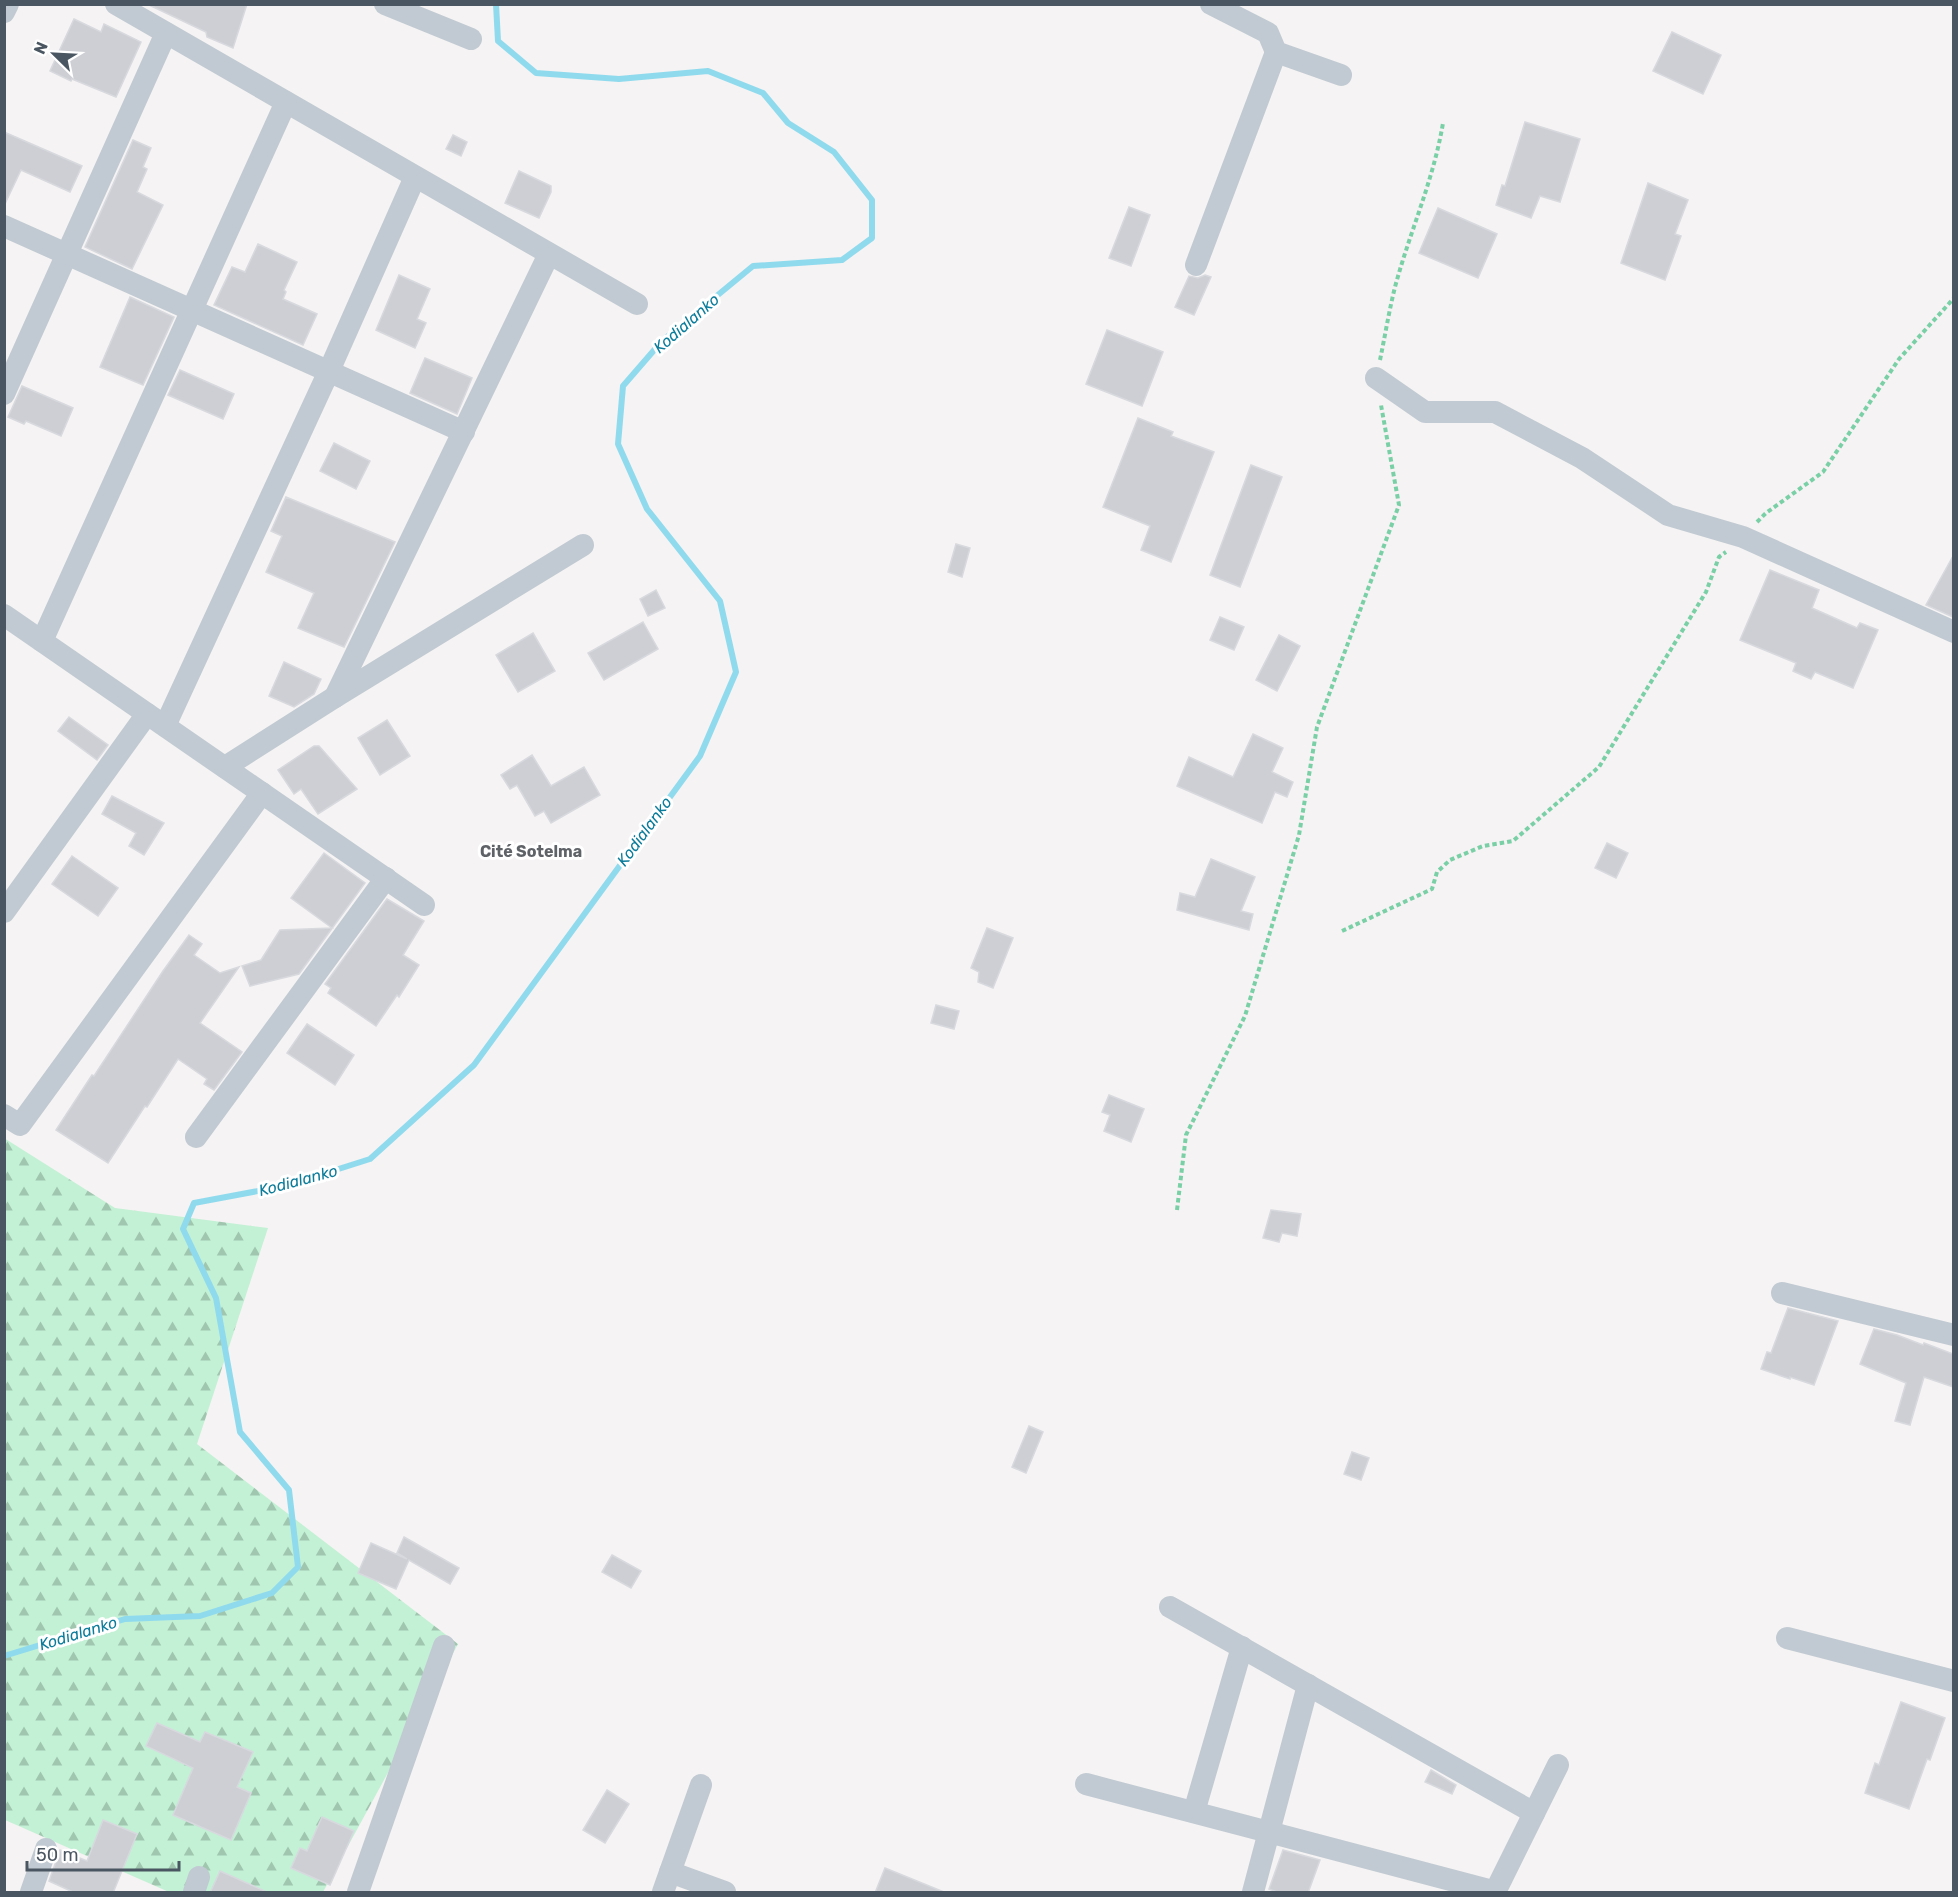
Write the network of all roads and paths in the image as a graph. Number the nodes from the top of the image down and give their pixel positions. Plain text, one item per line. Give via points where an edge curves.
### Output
1 (8, 4) edge
2 (116, 4) edge
3 (385, 4) edge
4 (1211, 4) edge
5 (4, 12) edge
6 (166, 33) junction
7 (471, 39) dead end
8 (1276, 52) junction
9 (1341, 75) dead end
10 (286, 102) junction
11 (1443, 123) dead end
12 (416, 177) junction
13 (4, 226) edge
14 (68, 254) junction
15 (549, 254) junction
16 (1196, 265) dead end
17 (1953, 298) edge
18 (637, 304) dead end
19 (193, 310) junction
20 (329, 371) junction
21 (1376, 378) junction
22 (4, 394) edge
23 (464, 432) junction
24 (1743, 537) junction
25 (584, 545) dead end
26 (4, 615) edge
27 (1953, 632) edge
28 (42, 641) junction
29 (335, 697) junction
30 (156, 720) junction
31 (225, 767) junction
32 (262, 793) junction
33 (386, 879) junction
34 (424, 905) dead end
35 (4, 912) edge
36 (1342, 931) dead end
37 (4, 1115) edge
38 (196, 1137) dead end
39 (1177, 1210) dead end
40 (1782, 1293) dead end
41 (1953, 1335) edge
42 (1170, 1607) dead end
43 (1787, 1638) dead end
44 (444, 1646) dead end
45 (1242, 1647) junction
46 (1953, 1682) edge
47 (1308, 1685) junction
48 (1558, 1765) dead end
49 (1086, 1784) dead end
50 (701, 1785) dead end
51 (1194, 1812) junction
52 (1534, 1813) junction
53 (1269, 1832) junction
54 (46, 1849) dead end
55 (667, 1882) edge
56 (1496, 1892) edge
57 (31, 1893) edge
58 (358, 1893) edge
59 (725, 1893) edge
60 (1252, 1893) edge

1 - 5 street
2 - 6 street
3 - 7 street
4 - 8 street via 1268,33
6 - 10 street
6 - 14 street
8 - 9 street
8 - 16 street
10 - 12 street
10 - 19 street
11 - 21 path via 1424,201 1395,287
12 - 15 street
12 - 20 street
13 - 14 street
14 - 19 street
14 - 22 street
15 - 18 street
15 - 23 street
17 - 24 path via 1899,359 1823,472 1766,513
19 - 20 street
19 - 28 street
20 - 23 street
20 - 30 street
21 - 24 street via 1425,412 1495,412 1582,458 1668,515
21 - 39 path via 1399,505 1317,727 1299,835 1245,1016 1186,1135
23 - 29 street
24 - 27 street
24 - 36 path via 1719,557 1706,592 1599,767 1514,842 1483,846 1450,860 1437,872 1432,889
25 - 29 street
26 - 28 street
28 - 30 street
29 - 31 street
30 - 31 street
30 - 35 street
31 - 32 street
32 - 33 street
32 - 37 street via 20,1125
33 - 34 street
33 - 38 street
40 - 41 street
42 - 45 street
43 - 46 street
44 - 58 street
45 - 47 street
45 - 51 street
47 - 52 street
47 - 53 street
48 - 52 street
49 - 51 street
50 - 55 street
51 - 53 street
52 - 56 street
53 - 56 street
53 - 60 street
54 - 57 street
55 - 59 street

